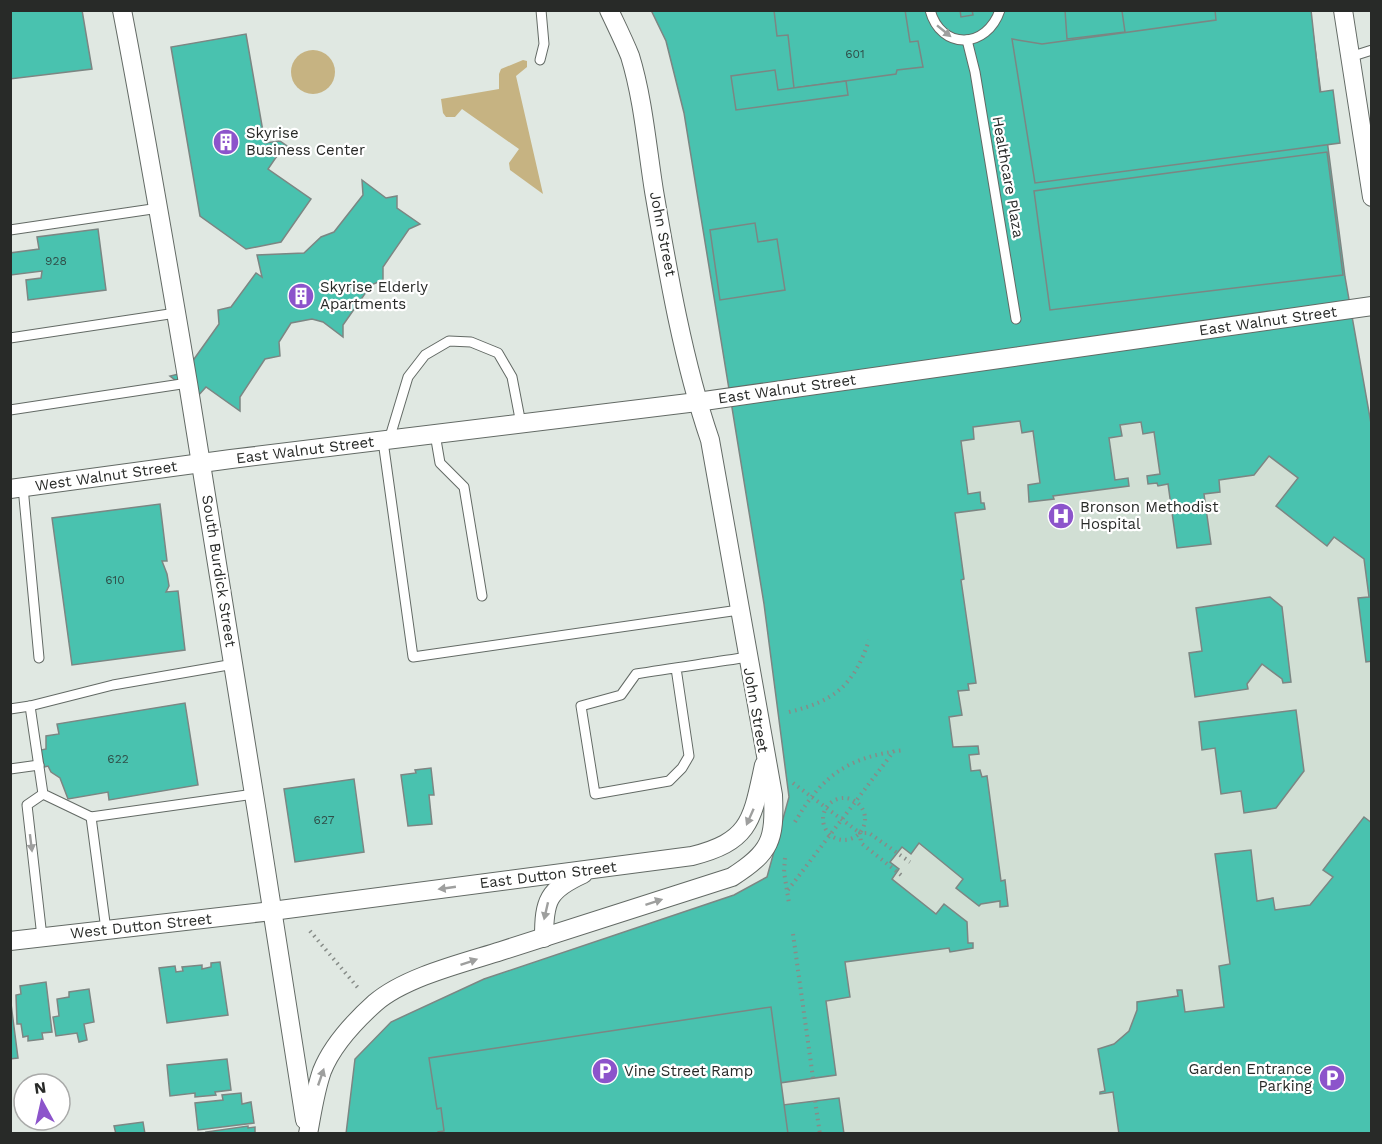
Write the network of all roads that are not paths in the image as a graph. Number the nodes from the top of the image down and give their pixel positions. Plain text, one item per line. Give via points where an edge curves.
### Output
1 (122, 10) edge
2 (541, 10) edge
3 (609, 10) edge
4 (930, 10) edge
5 (1000, 10) edge
6 (1343, 10) edge
7 (967, 40) junction
8 (1371, 50) edge
9 (1350, 57) junction
10 (540, 60) dead end
11 (1371, 197) edge
12 (159, 208) junction
13 (10, 230) edge
14 (1371, 306) edge
15 (176, 313) junction
16 (1016, 319) dead end
17 (10, 338) edge
18 (188, 383) junction
19 (697, 402) junction
20 (10, 410) edge
21 (521, 424) junction
22 (435, 434) junction
23 (386, 440) junction
24 (201, 463) junction
25 (16, 488) edge
26 (482, 596) dead end
27 (739, 610) junction
28 (748, 657) junction
29 (39, 658) dead end
30 (234, 664) junction
31 (676, 668) junction
32 (30, 706) junction
33 (10, 709) edge
34 (765, 761) junction
35 (39, 765) junction
36 (10, 769) edge
37 (43, 794) junction
38 (254, 794) junction
39 (91, 817) junction
40 (596, 868) junction
41 (272, 911) junction
42 (106, 930) junction
43 (42, 937) junction
44 (544, 938) junction
45 (10, 940) edge
46 (308, 1134) edge

1 - 12 street, South Burdick Street
2 - 10 lane via 544,44
3 - 19 street, John Street via 629,56 638,91 658,215
4 -> 7 lane via 945,34
5 - 7 lane via 989,31
6 - 9 street
7 - 16 lane, Healthcare Plaza
8 - 9 lane
9 - 11 street
12 - 13 lane
12 - 15 street, South Burdick Street
14 - 19 street, East Walnut Street
15 - 17 lane
15 - 18 street, South Burdick Street
18 - 20 lane
18 - 24 street, South Burdick Street
19 - 21 street, East Walnut Street
19 - 27 street, John Street via 710,440
21 - 22 street, East Walnut Street
21 - 23 lane via 512,377 498,353 471,342 449,341 424,355 408,377
22 - 23 street, East Walnut Street
22 - 26 lane via 440,463 464,487
23 - 24 street, East Walnut Street
23 - 27 lane via 413,657
24 - 25 street, West Walnut Street
24 - 30 street, South Burdick Street
25 - 29 lane
27 - 28 street, John Street
28 - 31 lane
28 - 34 street, John Street
30 - 32 lane via 113,685
30 - 38 street, South Burdick Street
31 - 31 lane via 636,674 621,695 581,706 595,794 669,781 682,768 689,756
32 - 33 lane
32 - 35 lane
34 -> 40 street, East Dutton Street via 751,818 729,843 692,856
44 -> 34 street, John Street via 732,878 754,863 769,842 774,823 773,795
35 - 36 lane
35 - 37 lane
37 - 39 lane
37 -> 43 lane via 27,804
38 - 39 lane
38 - 41 street, South Burdick Street
39 - 42 lane
40 -> 41 street, East Dutton Street
40 -> 44 street via 555,891 544,914
41 - 42 street, West Dutton Street
41 - 46 street, South Burdick Street
42 - 43 street, West Dutton Street
43 - 45 street, West Dutton Street
46 -> 44 street, John Street via 323,1071 335,1048 377,1002 403,985

